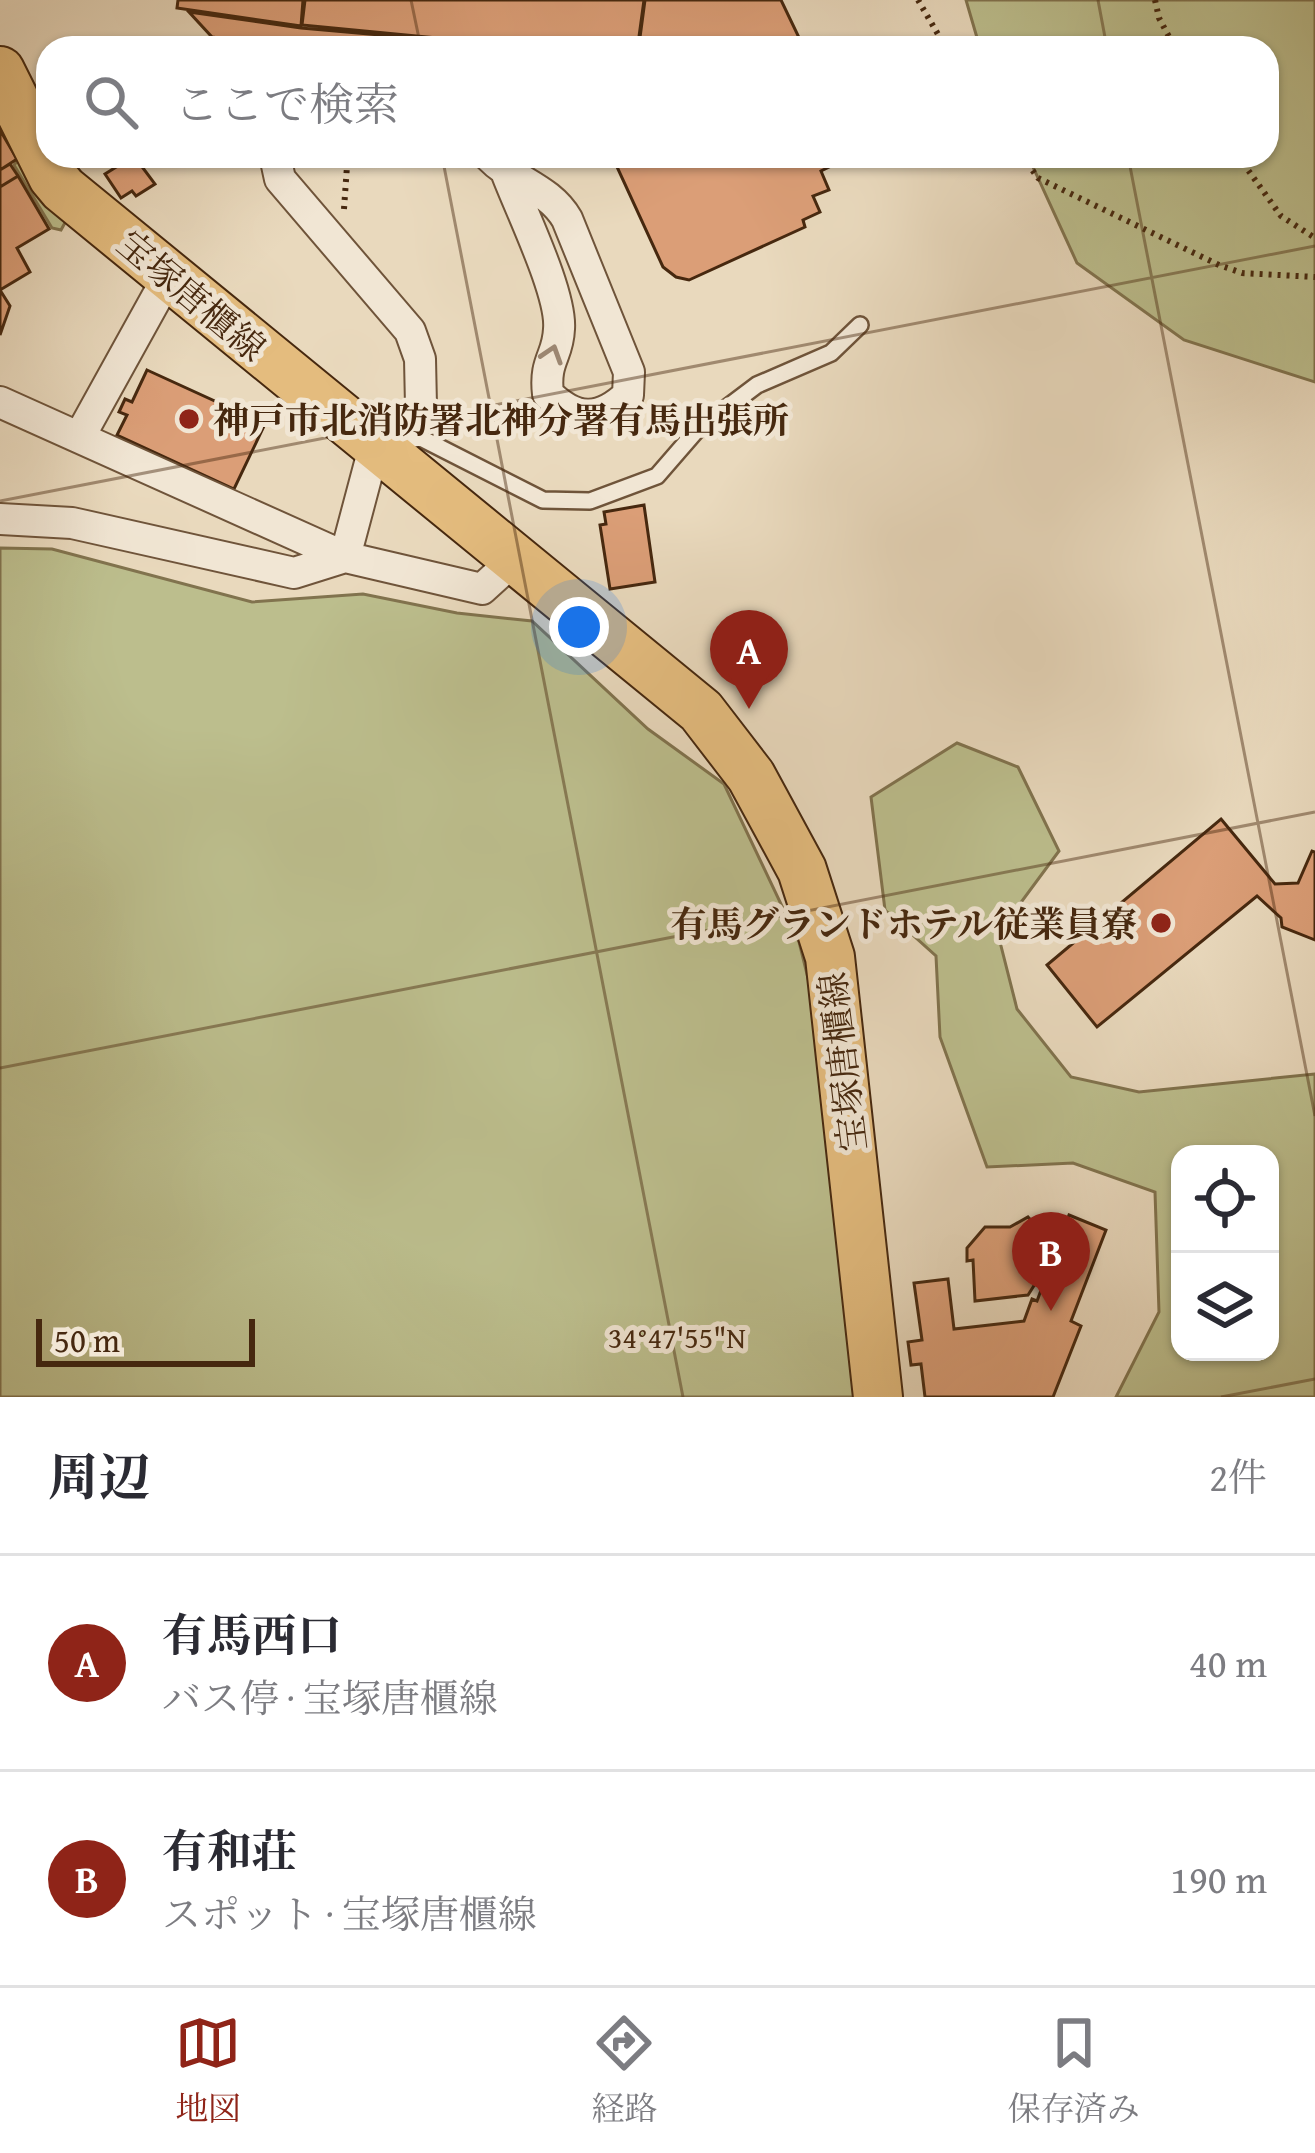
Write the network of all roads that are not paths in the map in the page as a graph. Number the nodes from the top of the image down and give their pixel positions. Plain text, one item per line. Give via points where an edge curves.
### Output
1 (0, 71) edge
2 (36, 142) edge
3 (49, 168) edge
4 (277, 168) edge
5 (499, 168) edge
6 (503, 168) edge
7 (168, 277) junction
8 (860, 325) dead end
9 (0, 402) edge
10 (80, 436) junction
11 (375, 444) junction
12 (0, 519) edge
13 (344, 557) junction
14 (516, 558) junction
15 (878, 1397) edge

1 - 2 main road, 宝塚唐櫃線
3 - 7 main road, 宝塚唐櫃線
4 - 11 street via 410,331 420,358 421,406
6 -> 5 street via 555,200 628,372 628,395 609,412 585,417 548,394 545,368 560,326 548,278
7 - 10 street
7 - 11 main road, 宝塚唐櫃線
8 - 11 lane via 831,352 757,385 696,431 657,476 590,501 543,500 421,438
9 - 10 street
10 - 13 street
11 - 13 street
11 - 14 main road, 宝塚唐櫃線
12 - 13 street via 72,523 294,573
13 - 14 street via 482,589
14 - 15 main road, 宝塚唐櫃線 via 701,711 751,776 802,870 830,957 840,1023

